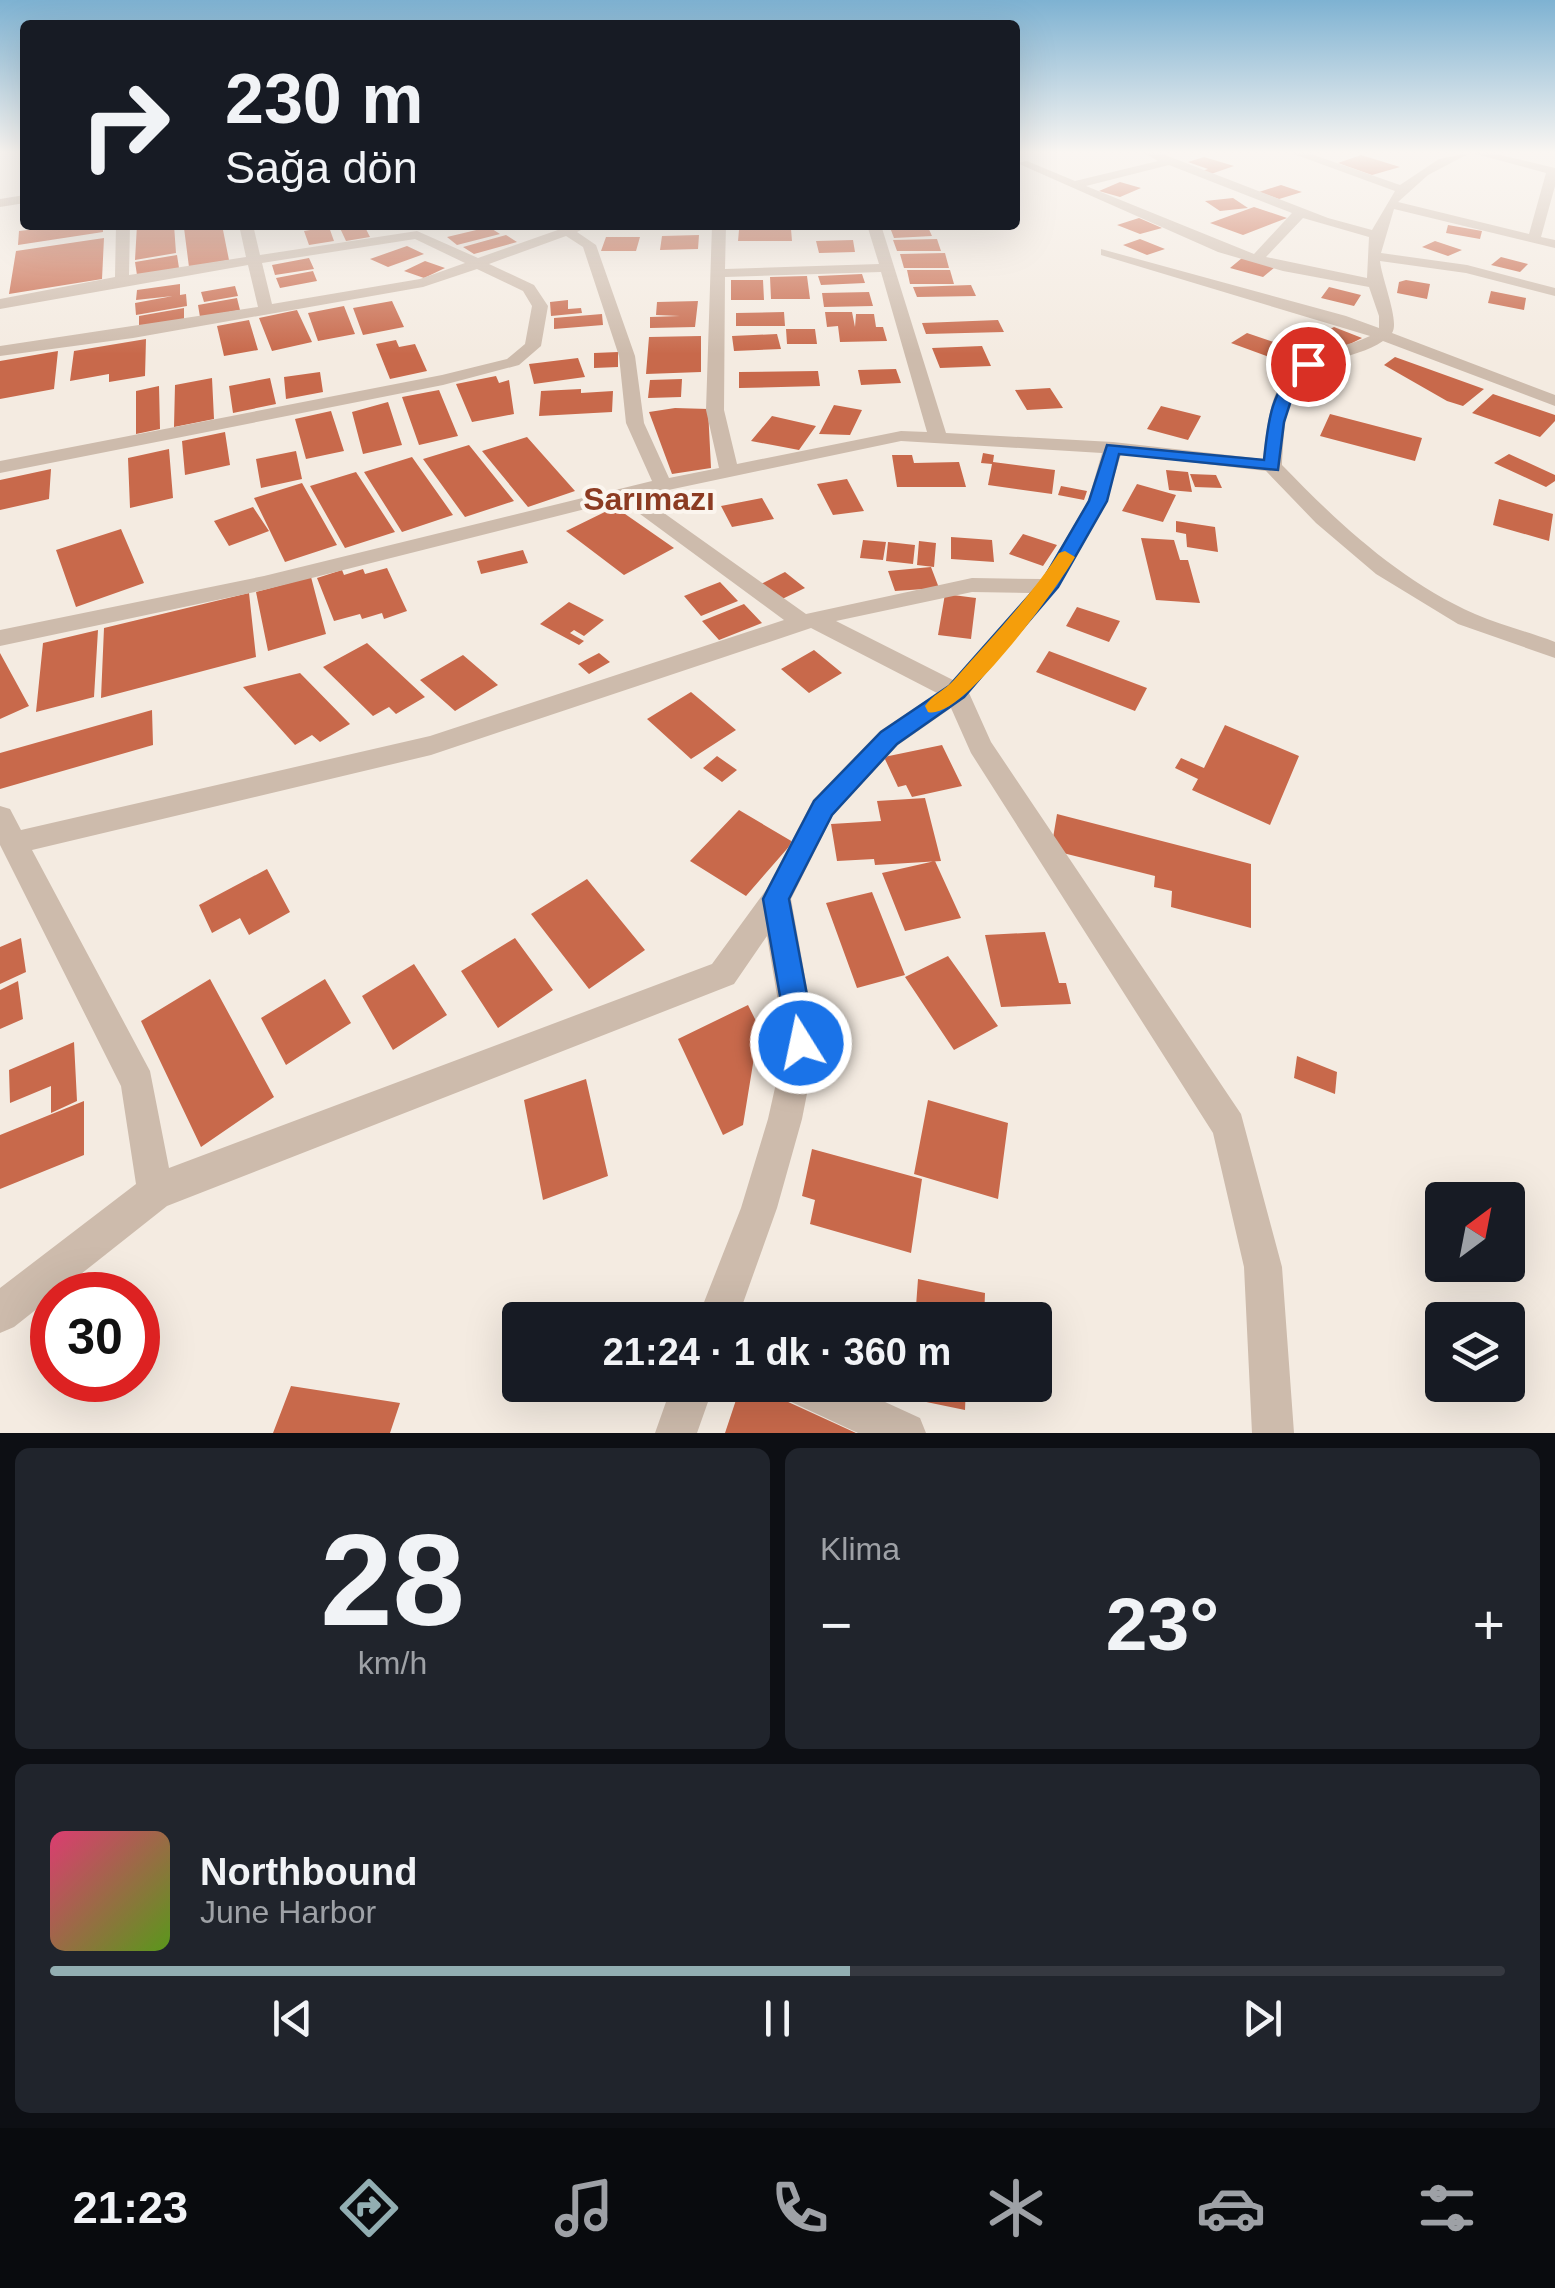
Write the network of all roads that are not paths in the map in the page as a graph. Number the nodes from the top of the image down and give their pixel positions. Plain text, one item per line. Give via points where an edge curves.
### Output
1 (1158, 220) edge
2 (1293, 220) edge
3 (1326, 220) edge
4 (1380, 220) edge
5 (1455, 220) edge
6 (1540, 220) edge
7 (123, 230) edge
8 (247, 230) edge
9 (422, 230) edge
10 (570, 230) edge
11 (578, 230) edge
12 (720, 230) edge
13 (876, 230) edge
14 (1377, 235) junction
15 (1534, 239) junction
16 (1555, 244) edge
17 (1106, 252) dead end
18 (1376, 256) junction
19 (255, 258) junction
20 (1257, 260) junction
21 (478, 263) junction
22 (887, 268) junction
23 (718, 273) junction
24 (122, 280) junction
25 (1375, 284) junction
26 (1555, 292) edge
27 (0, 304) edge
28 (266, 311) junction
29 (1384, 334) junction
30 (0, 351) edge
31 (1555, 401) edge
32 (938, 438) junction
33 (1112, 448) junction
34 (0, 466) edge
35 (1272, 466) junction
36 (729, 472) junction
37 (662, 485) junction
38 (624, 493) junction
39 (1048, 586) junction
40 (808, 620) junction
41 (0, 638) edge
42 (1555, 650) edge
43 (956, 692) junction
44 (6, 830) edge
45 (776, 899) junction
46 (155, 1192) junction
47 (725, 1302) edge
48 (0, 1314) edge
49 (688, 1402) edge
50 (838, 1402) edge
51 (676, 1433) edge
52 (904, 1433) edge
53 (1272, 1433) edge

1 - 20 street
2 - 20 street
3 - 14 street
4 - 14 street
5 - 15 street
6 - 15 street
7 - 24 street
8 - 19 street
9 - 19 street
9 - 21 street
10 - 21 street
11 - 37 street via 589,245 627,356 635,423
12 - 23 street
13 - 22 street
14 - 18 street
15 - 16 street
17 - 29 street
18 - 25 street
18 - 26 street via 1467,269
19 - 24 street
19 - 28 street
20 - 25 street
21 - 28 street via 423,283
21 - 34 street via 529,288 540,306 534,346 513,362
22 - 23 street
22 - 32 street
23 - 36 street via 715,410
24 - 27 street
25 - 29 street via 1389,317
28 - 30 street
29 - 31 street
29 - 35 street via 1308,364 1290,380 1276,422
32 - 33 street
32 - 36 street via 902,436
33 - 35 street
33 - 39 street via 1098,501
35 - 42 street via 1384,569 1466,619
36 - 37 street
37 - 38 street
38 - 40 street
38 - 41 street via 264,583
39 - 40 street via 972,585
39 - 43 street
40 - 43 street
40 - 44 street via 431,745
43 - 45 street via 889,738 823,808
43 - 53 street via 980,746 1229,1126 1264,1267
44 - 46 street via 138,1083
45 - 46 street via 723,974
45 - 47 street via 801,1043 759,1208
46 - 48 street
49 - 51 street
50 - 52 street

